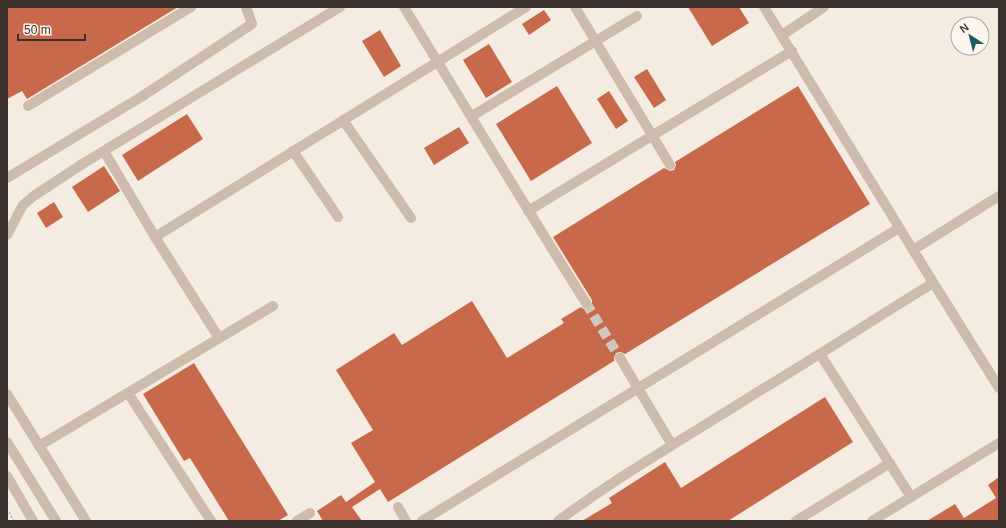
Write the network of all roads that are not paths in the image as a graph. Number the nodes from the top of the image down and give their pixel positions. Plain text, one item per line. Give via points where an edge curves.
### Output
1 (191, 7) edge
2 (246, 7) edge
3 (340, 7) edge
4 (404, 7) edge
5 (526, 7) edge
6 (575, 7) edge
7 (764, 7) edge
8 (824, 7) edge
9 (637, 16) dead end
10 (782, 34) junction
11 (595, 41) junction
12 (792, 51) junction
13 (437, 61) junction
14 (28, 106) dead end
15 (472, 116) junction
16 (343, 120) junction
17 (652, 135) junction
18 (104, 151) junction
19 (293, 151) junction
20 (670, 165) dead end
21 (7, 178) edge
22 (999, 196) edge
23 (528, 211) junction
24 (338, 217) dead end
25 (411, 218) dead end
26 (899, 228) junction
27 (7, 235) edge
28 (155, 237) junction
29 (912, 250) junction
30 (933, 282) junction
31 (586, 303) tunnel mouth
32 (273, 306) dead end
33 (219, 338) junction
34 (820, 354) junction
35 (620, 358) tunnel mouth
36 (638, 387) junction
37 (999, 388) edge
38 (128, 393) junction
39 (7, 394) edge
40 (7, 442) edge
41 (999, 443) edge
42 (672, 445) junction
43 (39, 446) junction
44 (890, 463) junction
45 (7, 476) edge
46 (911, 497) junction
47 (398, 507) dead end
48 (310, 513) dead end
49 (33, 521) edge
50 (56, 521) edge
51 (86, 521) edge
52 (211, 521) edge
53 (297, 521) edge
54 (406, 521) edge
55 (422, 521) edge
56 (558, 521) edge
57 (796, 521) edge
58 (872, 521) edge

1 - 14 street
2 - 21 street via 252,24 141,97
3 - 18 street
4 - 13 street
5 - 13 street
6 - 11 street
7 - 10 street
8 - 10 street
9 - 11 street
10 - 12 street
11 - 15 street
11 - 17 street
12 - 17 street
12 - 26 street
13 - 15 street
13 - 16 street
15 - 23 street
16 - 19 street
16 - 25 street
17 - 20 street
17 - 23 street
18 - 27 street via 23,205
18 - 28 street
19 - 24 street
19 - 28 street
22 - 29 street
23 - 31 street
26 - 29 street
26 - 36 street
28 - 33 street
29 - 30 street
30 - 34 street
30 - 37 street
32 - 33 street
33 - 38 street
34 - 42 street
34 - 44 street
35 - 36 street
36 - 42 street
36 - 55 street
38 - 43 street
38 - 52 street
39 - 43 street
40 - 50 street
41 - 46 street
42 - 56 street
43 - 51 street
44 - 46 street
44 - 57 street
45 - 49 street
46 - 58 street
47 - 54 street
48 - 53 street

